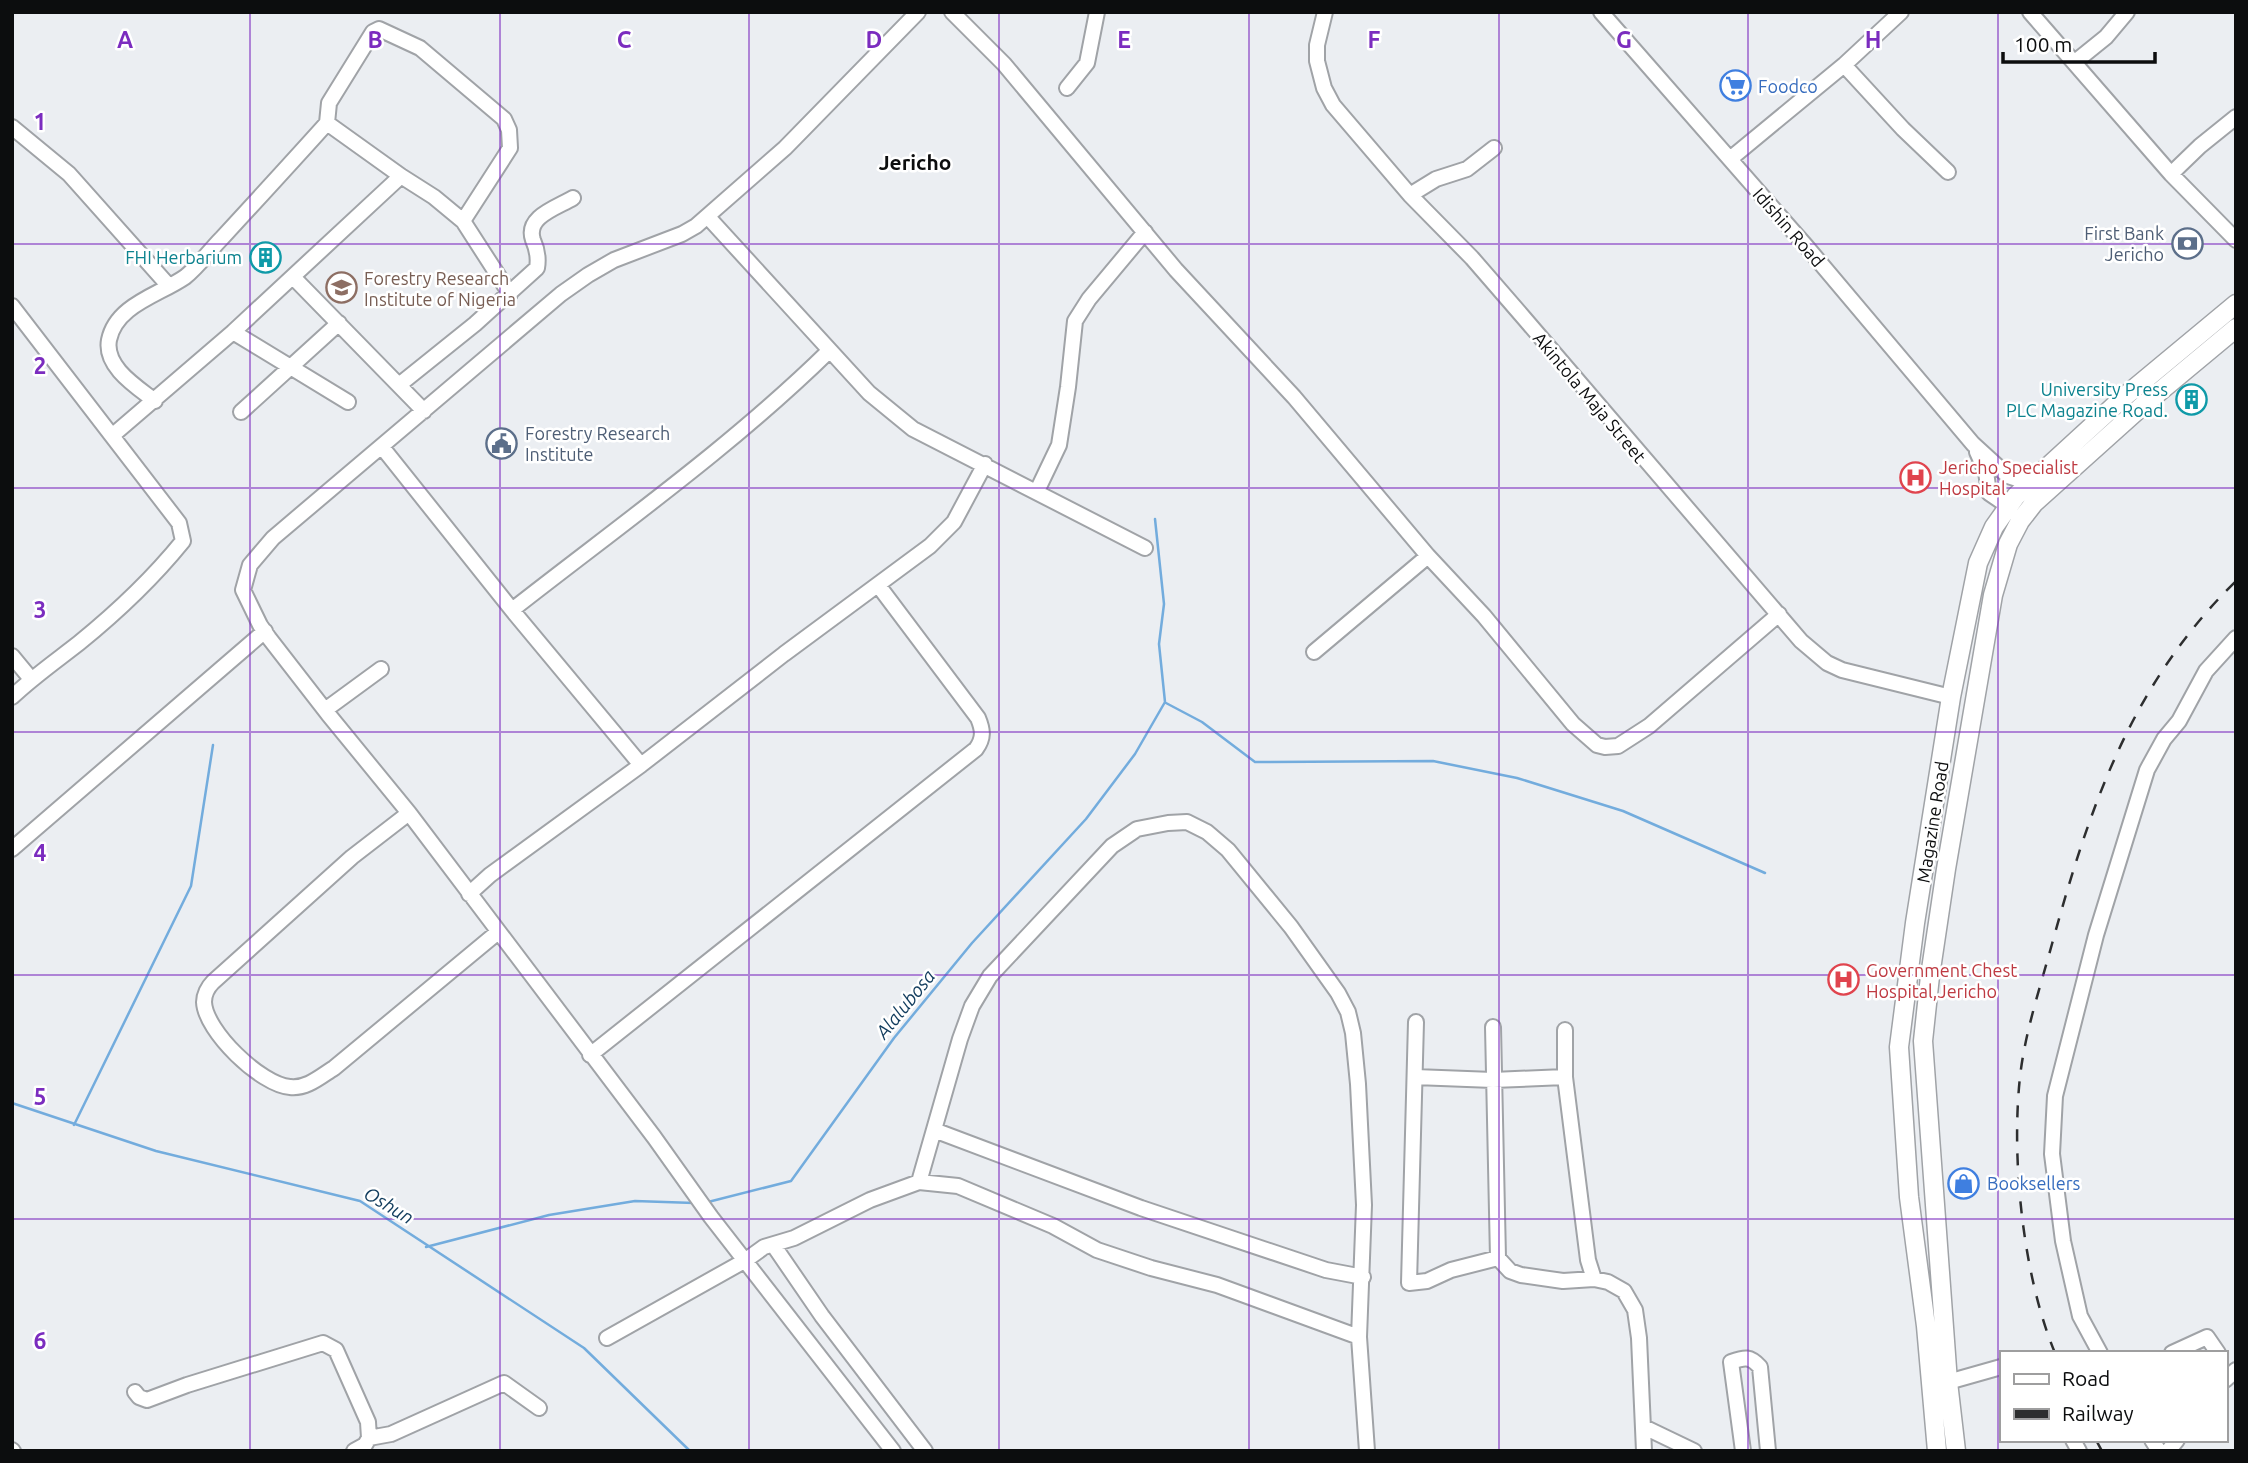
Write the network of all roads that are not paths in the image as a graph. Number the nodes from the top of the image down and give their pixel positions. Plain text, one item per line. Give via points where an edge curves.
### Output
1 (918, 12) edge
2 (952, 12) edge
3 (1097, 12) edge
4 (1325, 12) edge
5 (1601, 12) edge
6 (1901, 12) edge
7 (2030, 12) edge
8 (2127, 12) edge
9 (2075, 62) junction
10 (1844, 65) junction
11 (1067, 88) dead end
12 (2236, 117) edge
13 (327, 123) junction
14 (12, 127) edge
15 (1494, 148) dead end
16 (1730, 159) junction
17 (1948, 172) dead end
18 (2171, 174) junction
19 (401, 176) junction
20 (1410, 195) junction
21 (573, 198) dead end
22 (708, 216) junction
23 (463, 221) junction
24 (1145, 232) junction
25 (2236, 240) edge
26 (293, 277) junction
27 (168, 285) junction
28 (510, 294) junction
29 (2236, 304) edge
30 (12, 306) edge
31 (338, 323) junction
32 (2236, 328) edge
33 (233, 332) junction
34 (829, 351) junction
35 (290, 366) junction
36 (399, 385) junction
37 (155, 401) junction
38 (348, 402) dead end
39 (424, 411) junction
40 (241, 412) dead end
41 (113, 435) junction
42 (1973, 444) junction
43 (382, 447) junction
44 (985, 464) junction
45 (2030, 483) junction
46 (1037, 491) junction
47 (2008, 506) junction
48 (1145, 548) dead end
49 (1428, 556) junction
50 (878, 585) junction
51 (512, 610) junction
52 (1779, 614) junction
53 (265, 632) junction
54 (2236, 638) edge
55 (1314, 652) dead end
56 (12, 656) edge
57 (381, 668) dead end
58 (31, 679) junction
59 (12, 697) edge
60 (1951, 697) junction
61 (325, 710) junction
62 (641, 765) junction
63 (409, 813) junction
64 (12, 849) edge
65 (1926, 863) junction
66 (1946, 869) junction
67 (469, 894) junction
68 (498, 932) junction
69 (1416, 1022) dead end
70 (1493, 1027) dead end
71 (1565, 1030) dead end
72 (590, 1055) junction
73 (1415, 1077) junction
74 (1565, 1077) junction
75 (1493, 1080) junction
76 (934, 1130) junction
77 (919, 1182) junction
78 (774, 1246) junction
79 (1498, 1258) junction
80 (746, 1260) junction
81 (1363, 1277) junction
82 (1594, 1279) junction
83 (1359, 1337) junction
84 (607, 1338) dead end
85 (2099, 1351) edge
86 (2176, 1351) edge
87 (2217, 1351) edge
88 (2000, 1367) edge
89 (1948, 1382) junction
90 (135, 1392) dead end
91 (539, 1408) dead end
92 (1644, 1427) junction
93 (369, 1438) junction
94 (354, 1451) edge
95 (893, 1451) edge
96 (925, 1451) edge
97 (1367, 1451) edge
98 (1644, 1451) edge
99 (1694, 1451) edge
100 (1743, 1451) edge
101 (1769, 1451) edge
102 (1937, 1451) edge
103 (1956, 1451) edge

1 - 22 street via 785,148
2 - 24 street via 1004,64
3 - 11 street via 1087,63
4 - 20 street, Akintola Maja Street via 1317,45 1324,88 1333,105
5 - 16 street, Idishin Road
6 - 10 street
7 - 9 street
8 - 9 street
9 - 18 street
10 - 16 street
10 - 17 street
12 - 18 street
13 - 19 street
13 - 23 street via 329,103 373,32 390,32 420,48 504,119 509,130 510,148
13 - 27 street via 185,276
14 - 27 street via 69,174
15 - 20 street via 1467,169 1436,178
16 - 42 street, Idishin Road
18 - 25 street
19 - 23 street
19 - 26 street
20 - 52 street, Akintola Maja Street via 1472,258
21 - 28 street via 531,225 537,268
22 - 34 street
22 - 39 street via 682,234 588,275
23 - 28 street
24 - 46 street via 1074,321 1059,445
24 - 49 street via 1294,397
26 - 31 street
26 - 33 street
27 - 37 street via 122,314 109,339 114,365
28 - 36 street
29 - 45 main road, Magazine Road
30 - 41 street
31 - 35 street
31 - 36 street
32 - 66 main road, Magazine Road via 2034,503 2011,537 1989,618
33 - 35 street
33 - 37 street
34 - 44 street via 869,393 914,429
34 - 51 street via 731,438
35 - 38 street
35 - 40 street
36 - 39 street
37 - 41 street
39 - 43 street
41 - 58 street via 179,523 183,541 135,593
42 - 45 street via 2008,477
42 - 47 street via 1986,472 1989,493
43 - 51 street
43 - 53 street via 256,556 243,590
44 - 46 street
44 - 50 street via 949,528
45 - 47 main road, Magazine Road
46 - 48 street
47 - 60 main road, Magazine Road via 1978,563
49 - 52 street via 1573,724 1605,747 1618,746 1649,726
49 - 55 street
50 - 62 street
50 - 72 street via 978,718 981,742
51 - 62 street
52 - 60 street, Akintola Maja Street via 1801,641 1834,666
53 - 61 street
53 - 64 street
54 - 85 street via 2206,671 2142,782 2096,934 2055,1096 2052,1154 2063,1241 2080,1316
56 - 58 street
57 - 61 street
58 - 59 street
60 - 65 main road, Magazine Road
61 - 63 street
62 - 67 street
63 - 67 street
63 - 68 street via 212,982 204,1001 220,1037 262,1074 282,1085 304,1086 334,1068
65 - 66 main road
65 - 102 main road, Magazine Road via 1899,1046 1909,1197
66 - 89 main road, Magazine Road via 1923,1041
67 - 68 street
68 - 72 street
69 - 73 street
70 - 75 street
71 - 74 street
72 - 80 street
73 - 75 street
73 - 79 street via 1409,1283
74 - 75 street
74 - 82 street
75 - 79 street
76 - 77 street
76 - 81 street via 1141,1208 1325,1270
76 - 81 street via 972,1006 990,976 1112,846 1137,829 1187,822 1228,850 1291,927 1348,1012 1360,1124
77 - 78 street
77 - 83 street via 958,1186 1097,1250 1241,1293
78 - 80 street via 764,1247
78 - 96 street
79 - 82 street via 1521,1275 1563,1281
80 - 84 street
80 - 95 street
81 - 83 street
82 - 92 street via 1624,1291 1635,1310
83 - 97 street
86 - 87 street via 2207,1337
88 - 89 street
89 - 103 main road, Magazine Road
90 - 93 street via 147,1401 323,1343 336,1350 368,1422
91 - 93 street via 504,1383 391,1434
92 - 98 street
92 - 99 street
93 - 94 street
100 - 101 street via 1731,1362 1748,1358 1760,1367

